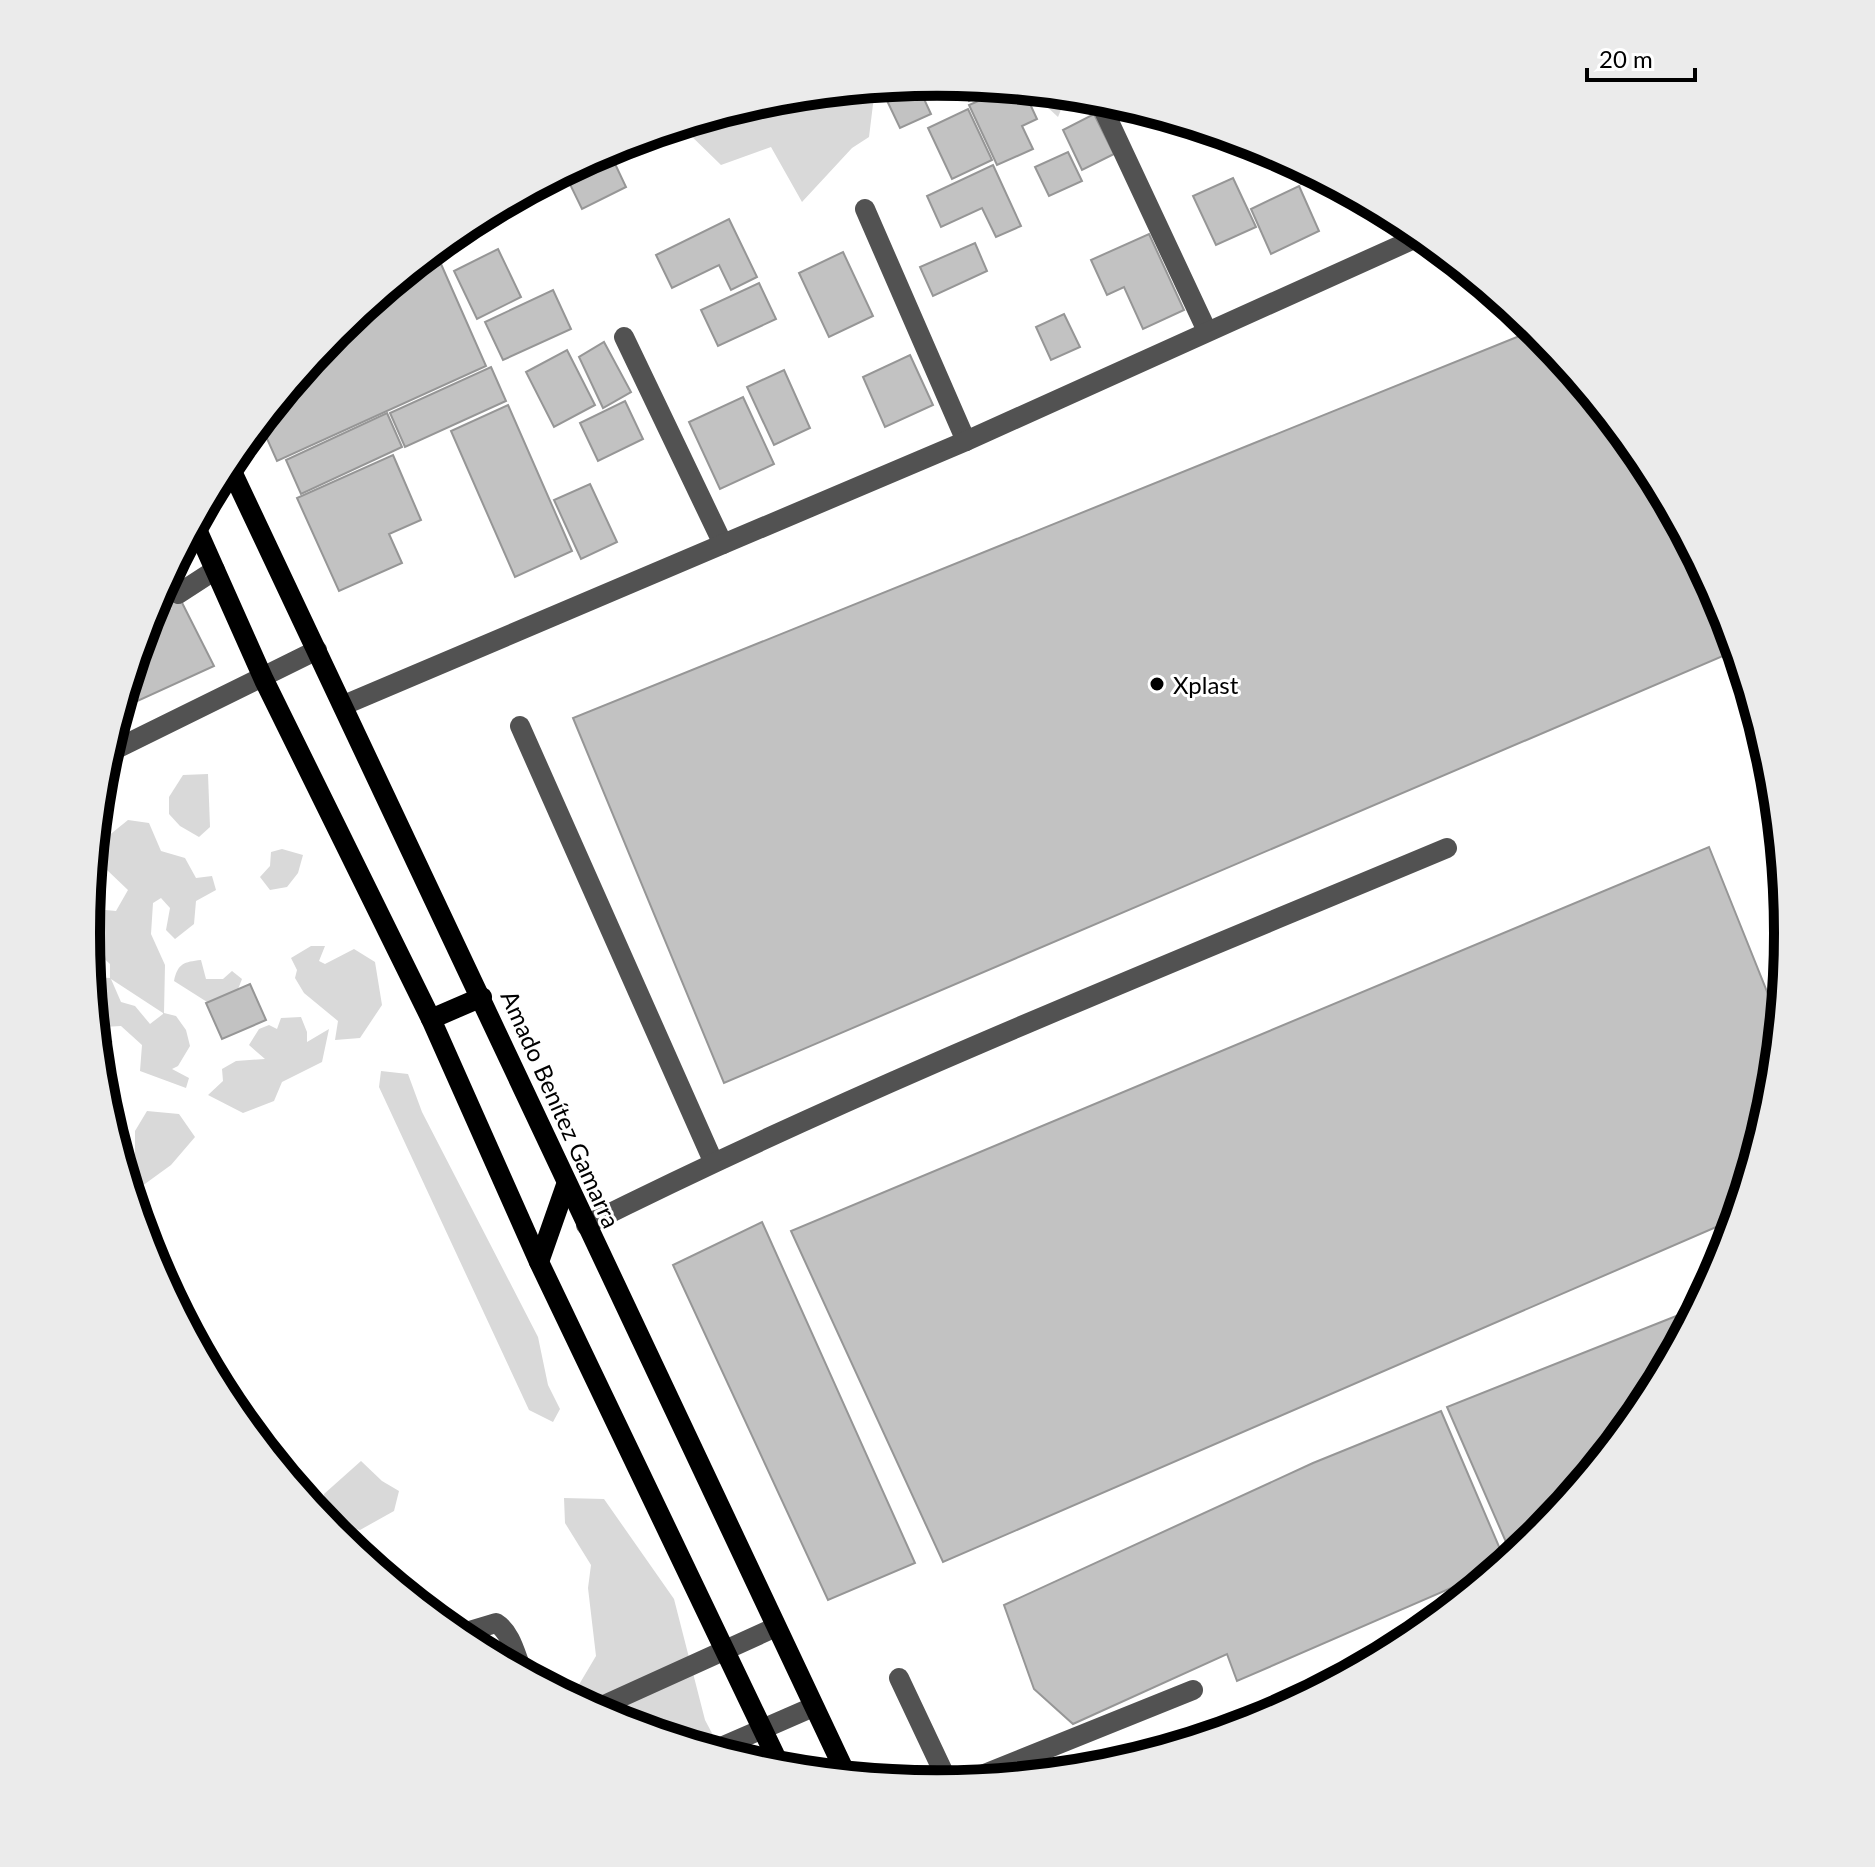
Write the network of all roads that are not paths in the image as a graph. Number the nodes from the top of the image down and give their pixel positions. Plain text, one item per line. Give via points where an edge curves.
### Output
1 (1105, 113) edge
2 (865, 209) dead end
3 (1409, 241) edge
4 (1207, 331) junction
5 (624, 337) dead end
6 (966, 441) junction
7 (235, 478) edge
8 (200, 537) edge
9 (723, 544) junction
10 (215, 570) junction
11 (178, 594) tunnel mouth
12 (317, 650) junction
13 (264, 680) junction
14 (344, 705) junction
15 (520, 726) dead end
16 (123, 741) edge
17 (1447, 848) dead end
18 (482, 997) junction
19 (431, 1019) junction
20 (713, 1161) junction
21 (566, 1185) junction
22 (586, 1225) junction
23 (539, 1262) junction
24 (776, 1627) junction
25 (472, 1630) edge
26 (725, 1649) junction
27 (514, 1656) edge
28 (899, 1678) dead end
29 (1193, 1690) dead end
30 (608, 1703) edge
31 (813, 1707) junction
32 (762, 1728) junction
33 (728, 1744) edge
34 (775, 1755) edge
35 (842, 1765) edge
36 (998, 1768) edge
37 (943, 1771) edge

1 - 4 street
2 - 6 street
3 - 4 street
4 - 6 street
5 - 9 street
6 - 9 street
7 - 12 main road, Amado Benítez Gamarra
8 - 10 main road
9 - 14 street
10 - 11 street
10 - 13 main road
12 - 13 street
12 - 14 main road, Amado Benítez Gamarra
13 - 16 street
13 - 19 main road
14 - 18 main road, Amado Benítez Gamarra
15 - 20 street
17 - 20 street
18 - 19 main road
18 - 21 main road, Amado Benítez Gamarra
19 - 23 main road
20 - 22 street
21 - 22 main road, Amado Benítez Gamarra
21 - 23 main road
22 - 24 main road, Amado Benítez Gamarra
23 - 26 main road
24 - 26 street
24 - 31 main road, Amado Benítez Gamarra
25 - 27 street via 496,1623 503,1627
26 - 30 street
26 - 32 main road
28 - 37 street
29 - 36 street
31 - 32 street
31 - 35 main road, Amado Benítez Gamarra
32 - 33 street
32 - 34 main road

